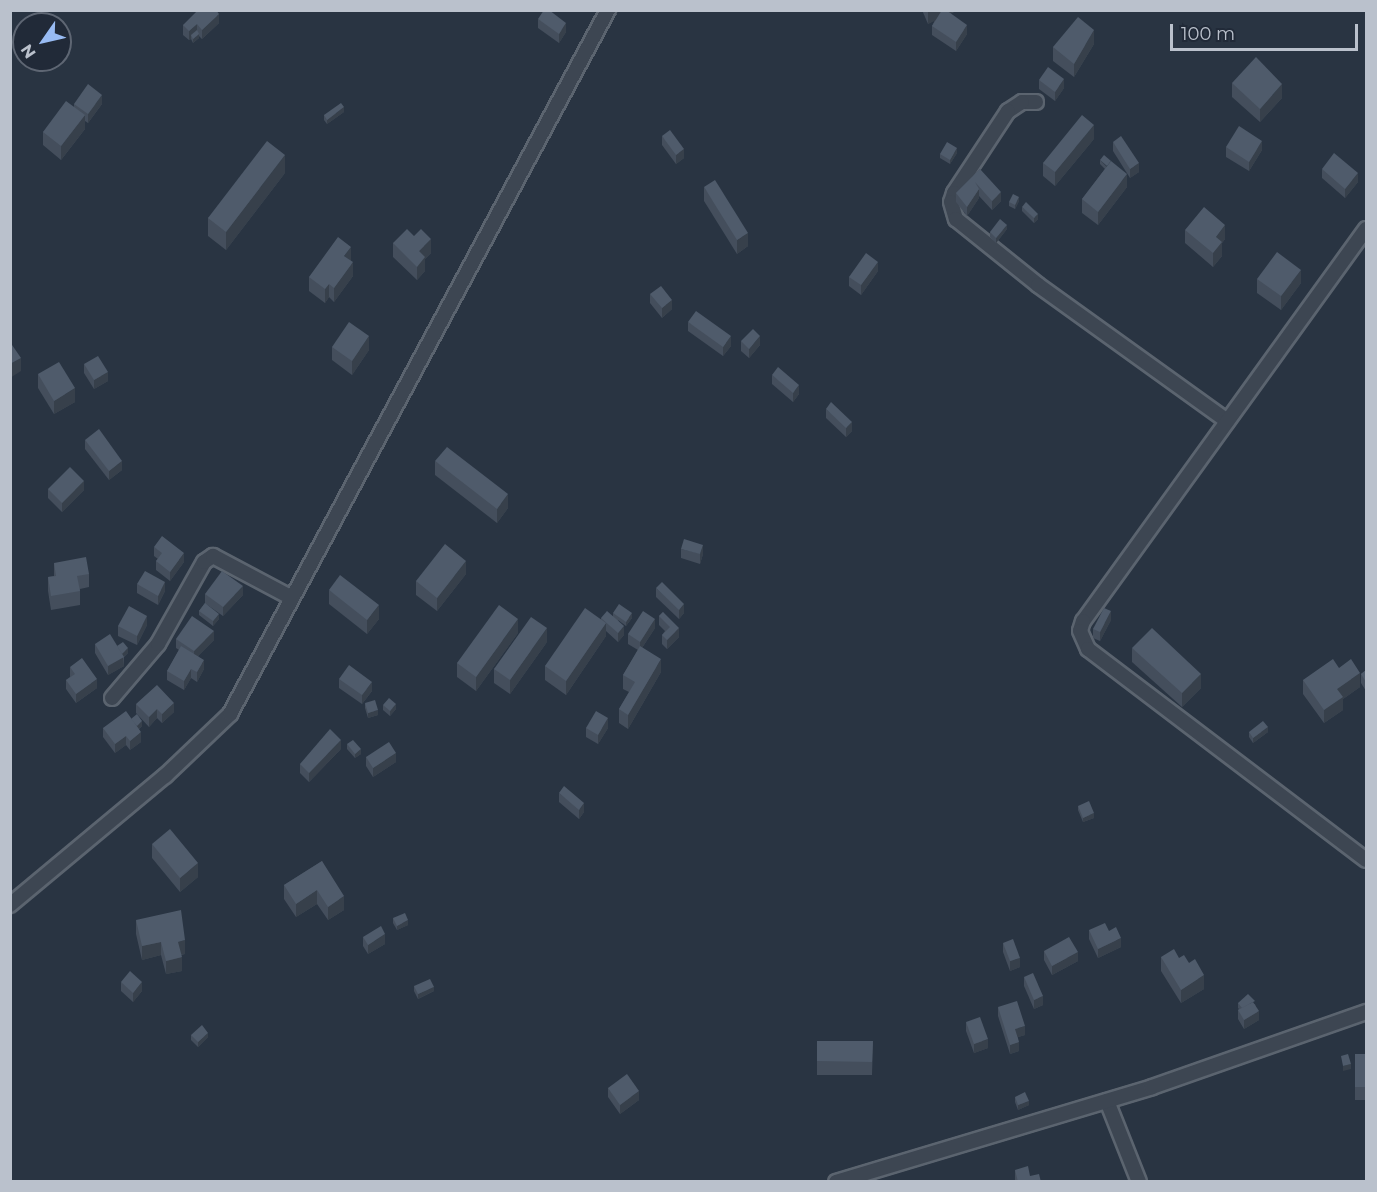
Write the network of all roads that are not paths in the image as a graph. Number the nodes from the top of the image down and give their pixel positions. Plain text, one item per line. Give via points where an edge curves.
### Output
1 (608, 10) edge
2 (1036, 102) dead end
3 (1366, 229) edge
4 (1227, 421) junction
5 (292, 598) junction
6 (112, 698) dead end
7 (1366, 860) edge
8 (10, 905) edge
9 (1366, 1012) edge
10 (1107, 1101) junction
11 (836, 1182) edge
12 (1139, 1182) edge

1 - 5 street
2 - 4 street via 1022,102 1008,111 954,193 951,202 956,219 1038,285
3 - 4 street
4 - 7 street via 1083,621 1082,640
5 - 6 street via 213,556 204,562 158,644
5 - 8 street via 230,714 165,776
9 - 10 street
10 - 11 street
10 - 12 street

